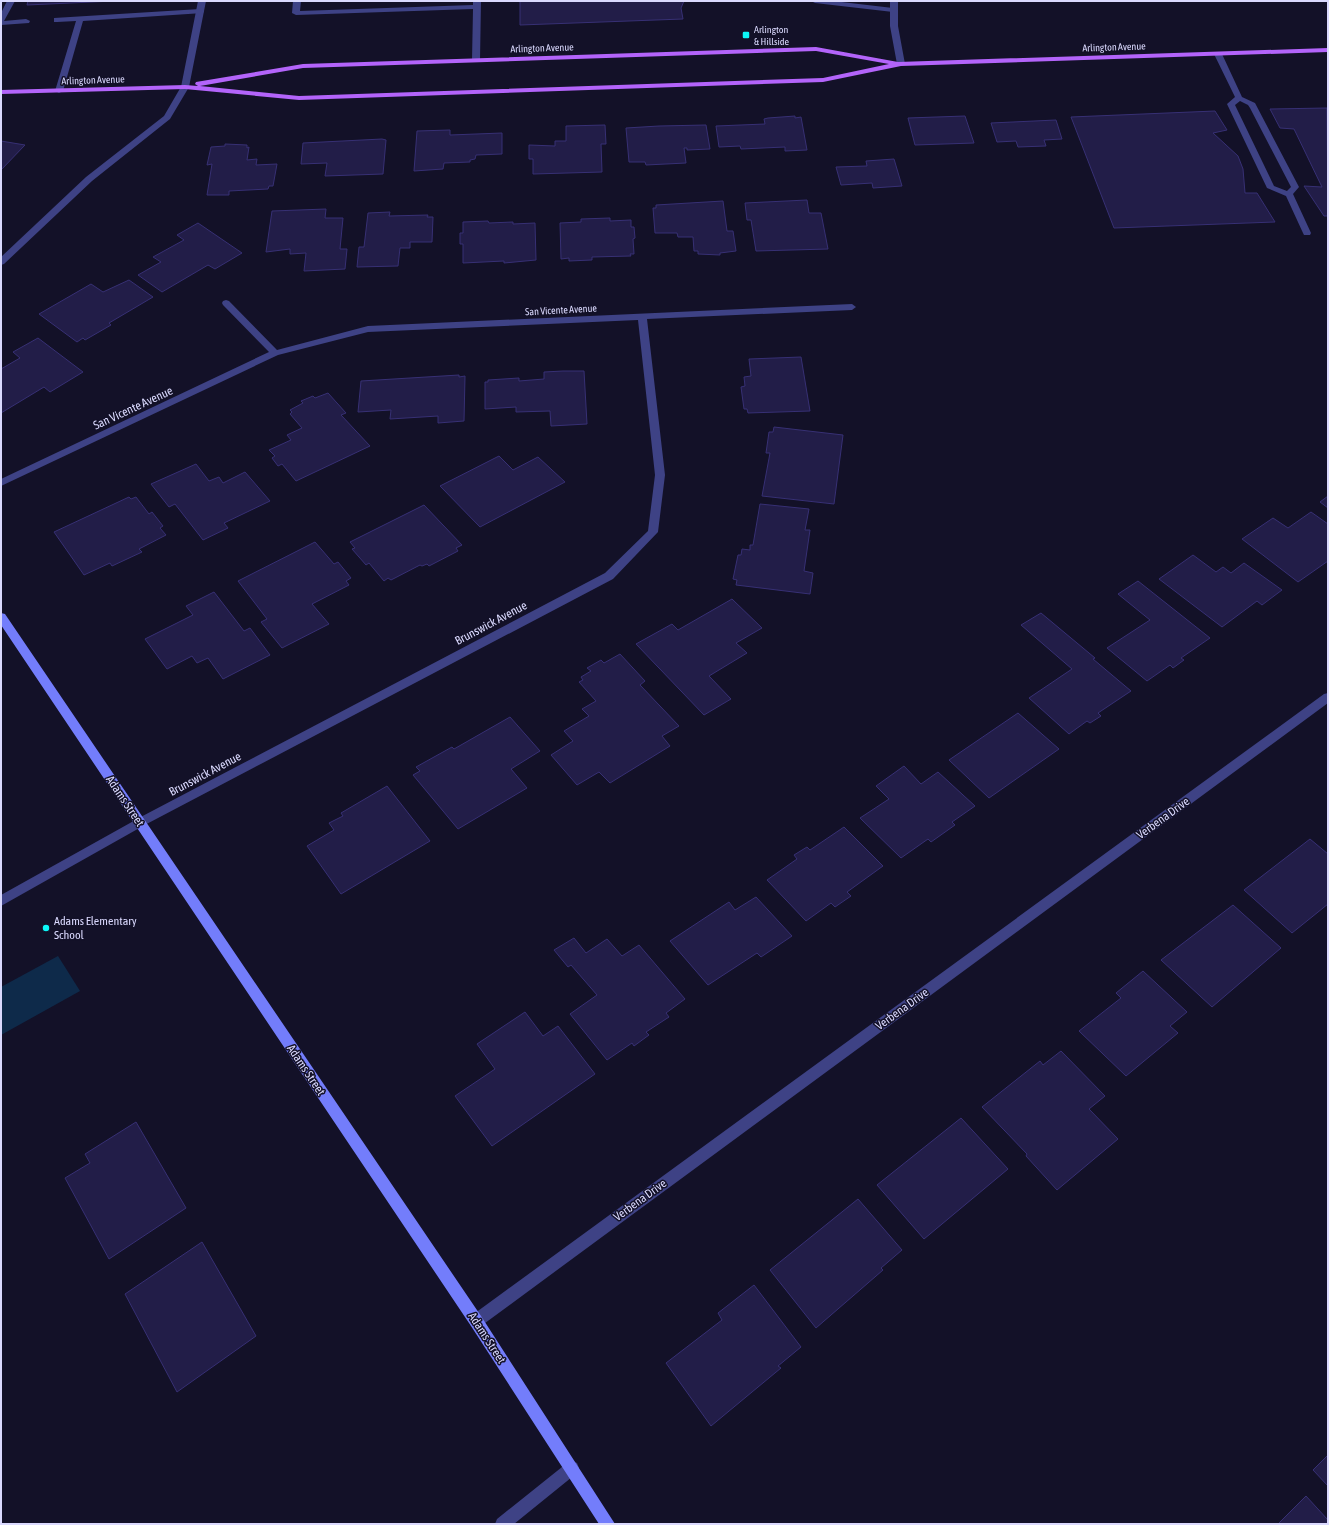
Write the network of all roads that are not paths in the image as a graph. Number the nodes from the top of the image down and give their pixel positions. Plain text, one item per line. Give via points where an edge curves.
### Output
1 (11, 1) edge
2 (202, 1) edge
3 (297, 1) edge
4 (815, 1) edge
5 (894, 1) edge
6 (477, 4) edge
7 (894, 10) junction
8 (200, 11) junction
9 (80, 19) junction
10 (1, 20) edge
11 (56, 20) dead end
12 (26, 21) dead end
13 (1, 24) edge
14 (1328, 50) edge
15 (1218, 54) junction
16 (476, 60) junction
17 (901, 64) junction
18 (185, 87) junction
19 (60, 91) junction
20 (1, 92) edge
21 (1239, 98) junction
22 (1289, 194) junction
23 (1307, 233) dead end
24 (1, 262) edge
25 (226, 303) dead end
26 (852, 307) dead end
27 (642, 317) junction
28 (274, 352) junction
29 (1, 483) edge
30 (1, 617) edge
31 (1328, 697) edge
32 (139, 823) junction
33 (1, 901) edge
34 (476, 1321) junction
35 (572, 1468) junction
36 (502, 1524) edge
37 (608, 1524) edge

1 - 10 street
2 - 8 street
3 - 6 street via 296,13
4 - 7 street
5 - 7 street
6 - 16 street
7 - 17 street via 894,26
8 - 9 street
8 - 18 street
9 - 11 street
9 - 19 street
12 - 13 street
14 - 15 main road, Arlington Avenue
15 - 17 main road, Arlington Avenue
15 - 21 street
16 - 17 main road, Arlington Avenue via 816,49
16 - 18 main road, Arlington Avenue via 303,66
17 - 18 main road, Arlington Avenue via 823,80 299,98
18 - 19 main road, Arlington Avenue
18 - 24 street via 167,117 89,179
19 - 20 main road, Arlington Avenue
21 - 22 street via 1251,103 1254,108 1295,187
21 - 22 street via 1231,104 1271,188
22 - 23 street
25 - 28 street
26 - 27 street, San Vicente Avenue
27 - 28 street, San Vicente Avenue via 368,329
27 - 32 street, Brunswick Avenue via 660,475 653,532 609,576
28 - 29 street, San Vicente Avenue
30 - 32 main road, Adams Street
31 - 34 street, Verbena Drive
32 - 33 street, Brunswick Avenue
32 - 34 main road, Adams Street
34 - 35 main road, Adams Street
35 - 36 street
35 - 37 main road, Adams Street

